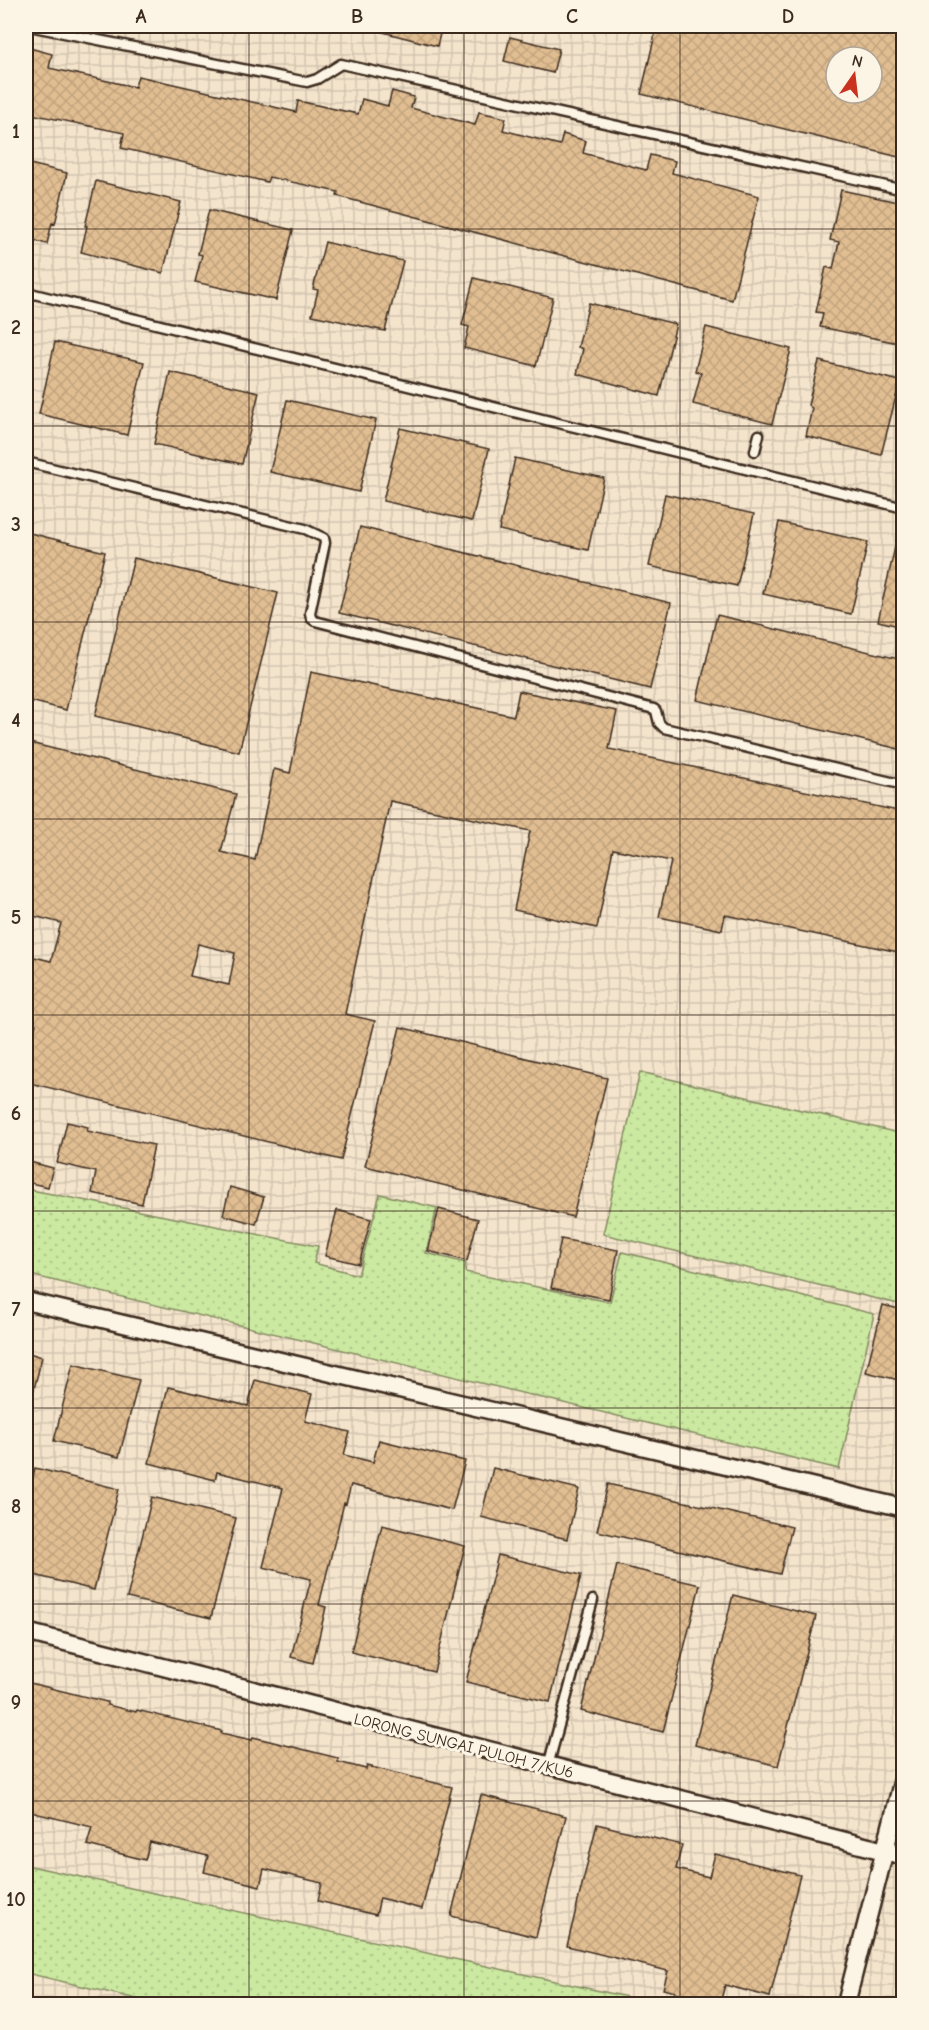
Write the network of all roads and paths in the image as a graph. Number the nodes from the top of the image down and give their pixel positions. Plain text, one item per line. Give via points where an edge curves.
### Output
1 (29, 26) edge
2 (903, 190) edge
3 (26, 292) edge
4 (759, 435) dead end
5 (755, 451) dead end
6 (26, 462) edge
7 (903, 507) edge
8 (903, 785) edge
9 (26, 1301) edge
10 (903, 1508) edge
11 (593, 1600) dead end
12 (26, 1632) edge
13 (548, 1766) junction
14 (903, 1775) edge
15 (885, 1852) junction
16 (903, 1856) edge
17 (846, 2004) edge

1 - 2 lane via 307,82 341,63
3 - 7 lane
4 - 5 lane
6 - 8 lane via 305,529 324,537 310,613 315,621 654,709 664,728
9 - 10 street
11 - 13 lane
12 - 13 street, LORONG SUNGAI PULOH 7/KU6
13 - 15 street, LORONG SUNGAI PULOH 7/KU6
14 - 15 street
15 - 16 street, LORONG SUNGAI PULOH 7/KU6
15 - 17 street

